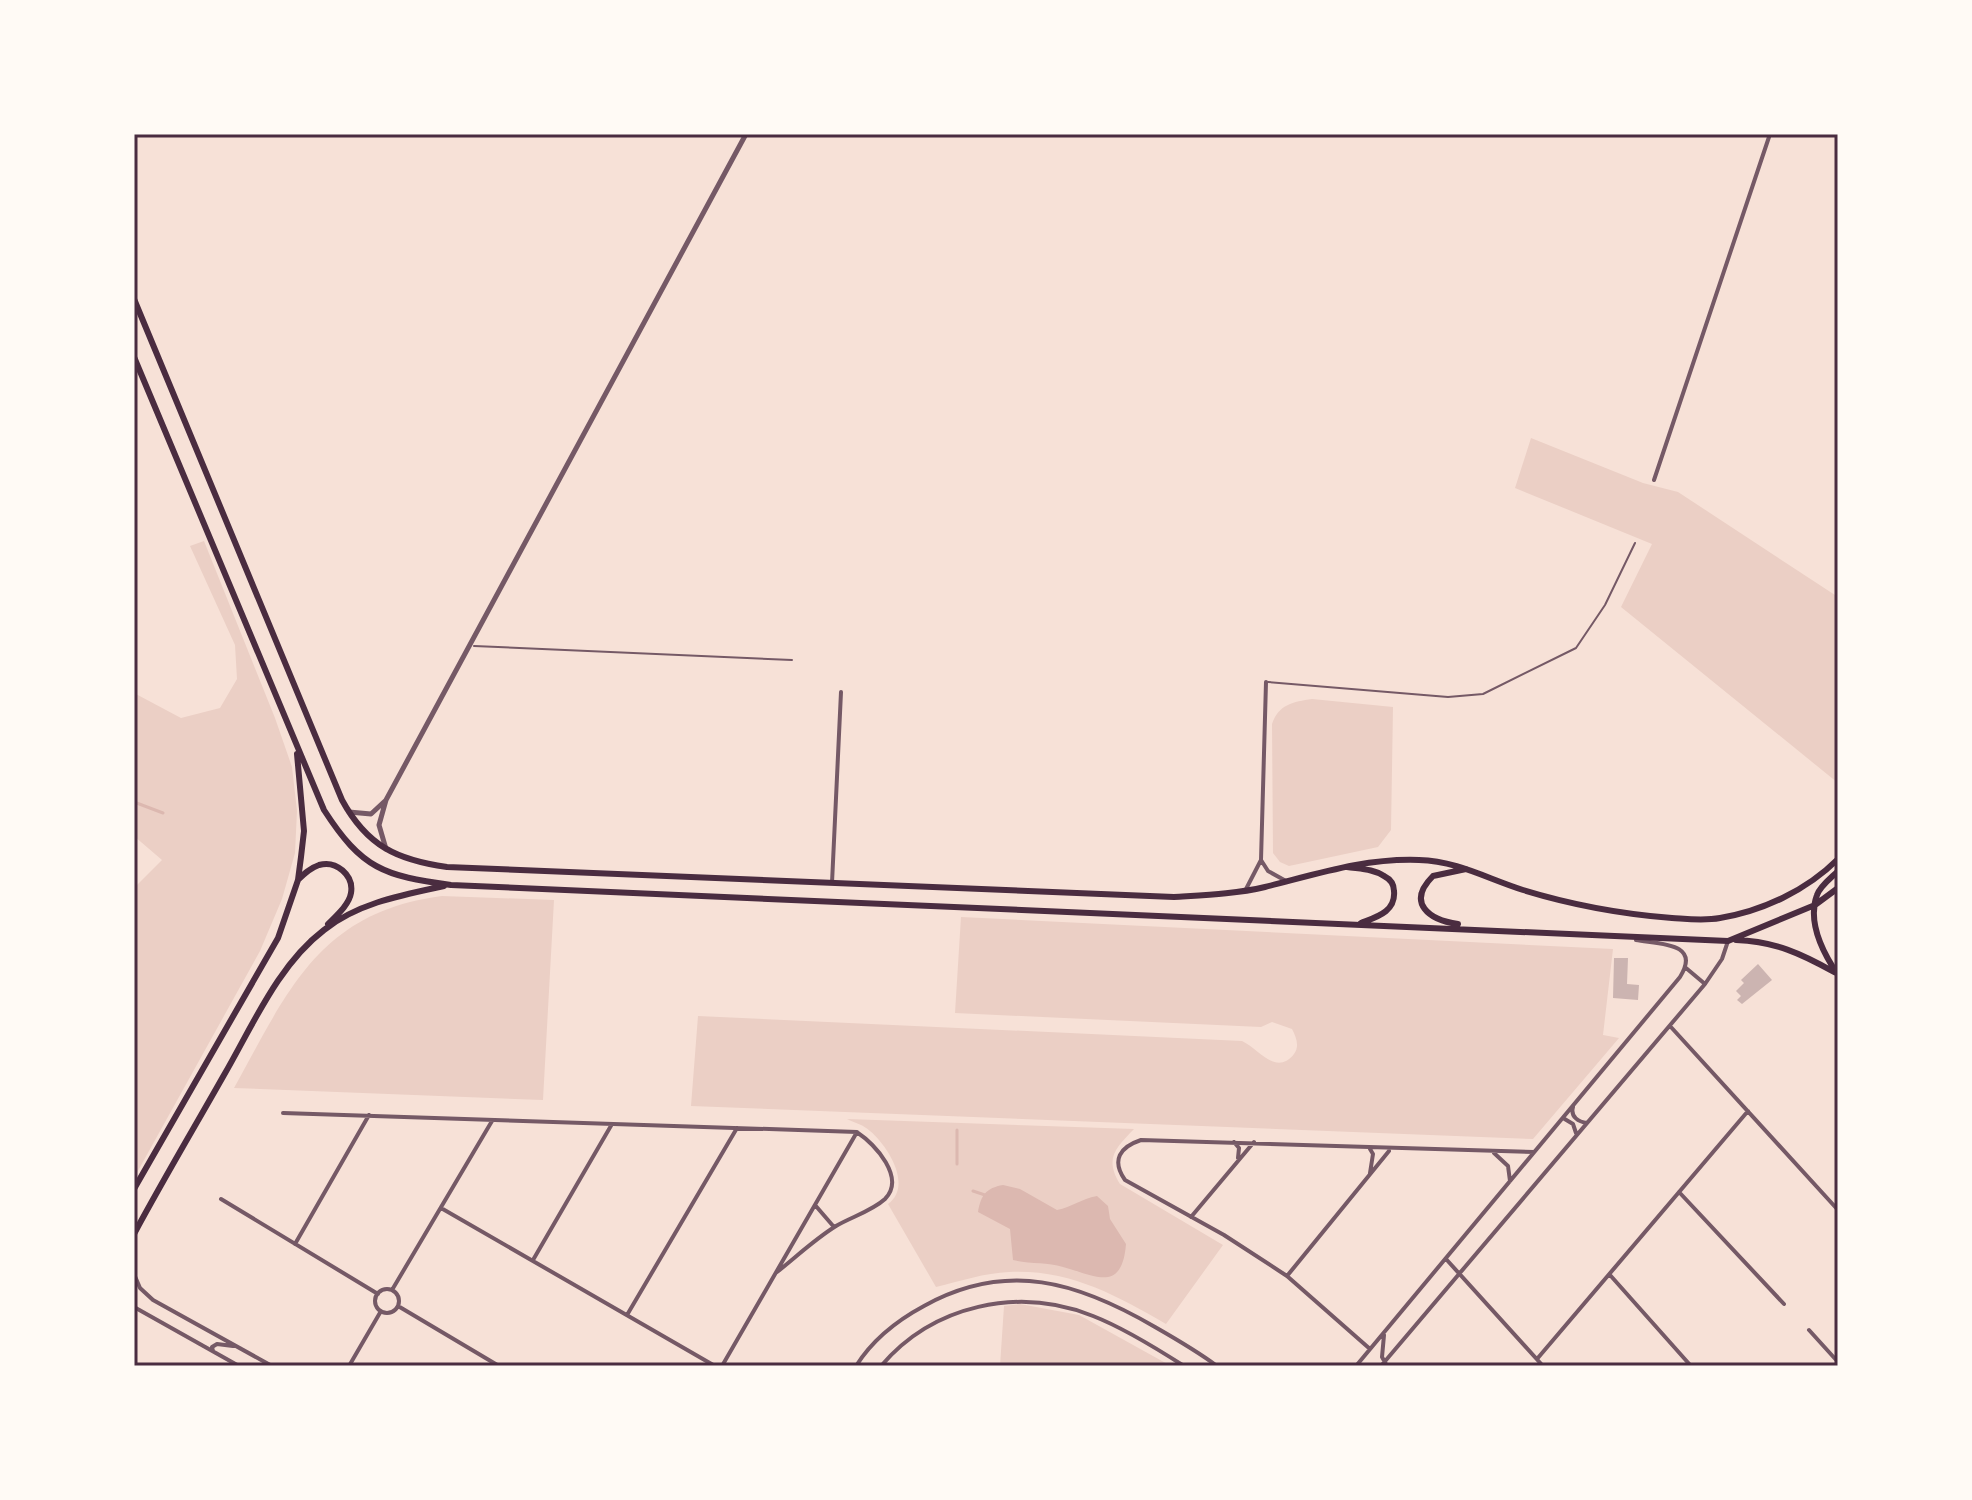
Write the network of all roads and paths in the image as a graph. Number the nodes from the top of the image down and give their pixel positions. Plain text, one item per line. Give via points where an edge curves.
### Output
1 (746, 134) edge
2 (1770, 134) edge
3 (134, 299) edge
4 (134, 357) edge
5 (1654, 480) dead end
6 (1635, 543) dead end
7 (469, 645) junction
8 (792, 660) dead end
9 (1266, 682) joint
10 (841, 692) dead end
11 (296, 746) junction
12 (386, 800) junction
13 (349, 812) junction
14 (386, 850) junction
15 (1838, 859) edge
16 (1261, 860) junction
17 (1342, 866) junction
18 (1469, 869) junction
19 (1838, 871) edge
20 (298, 880) junction
21 (1286, 881) junction
22 (832, 883) junction
23 (451, 885) junction
24 (1838, 888) edge
25 (1245, 891) junction
26 (1815, 905) junction
27 (1357, 925) junction
28 (1499, 929) junction
29 (323, 930) junction
30 (1626, 938) junction
31 (1730, 941) junction
32 (1686, 968) junction
33 (1837, 974) edge
34 (1705, 984) junction
35 (1669, 1026) junction
36 (1574, 1104) junction
37 (1748, 1111) junction
38 (283, 1113) dead end
39 (369, 1115) junction
40 (1563, 1118) junction
41 (492, 1121) junction
42 (1587, 1123) junction
43 (612, 1124) junction
44 (738, 1127) junction
45 (857, 1132) junction
46 (1576, 1136) junction
47 (1234, 1142) junction
48 (1254, 1142) junction
49 (1370, 1149) junction
50 (1390, 1150) junction
51 (1492, 1152) junction
52 (1534, 1152) junction
53 (1238, 1161) junction
54 (1369, 1175) junction
55 (1510, 1181) junction
56 (134, 1189) edge
57 (1679, 1192) junction
58 (221, 1199) dead end
59 (815, 1205) junction
60 (441, 1208) junction
61 (1838, 1210) edge
62 (1191, 1217) junction
63 (834, 1227) junction
64 (134, 1234) edge
65 (295, 1244) junction
66 (1446, 1259) junction
67 (533, 1260) junction
68 (775, 1273) junction
69 (134, 1274) edge
70 (1459, 1274) junction
71 (1609, 1274) junction
72 (1287, 1276) junction
73 (392, 1290) junction
74 (378, 1294) junction
75 (1784, 1304) dead end
76 (398, 1306) junction
77 (134, 1307) edge
78 (381, 1311) junction
79 (627, 1315) junction
80 (1809, 1330) dead end
81 (1384, 1333) junction
82 (237, 1346) junction
83 (1370, 1349) junction
84 (213, 1351) junction
85 (1537, 1359) junction
86 (1838, 1362) edge
87 (1358, 1365) edge
88 (1384, 1365) edge
89 (239, 1366) edge
90 (272, 1366) edge
91 (349, 1366) edge
92 (499, 1366) edge
93 (715, 1366) edge
94 (722, 1366) edge
95 (856, 1366) edge
96 (881, 1366) edge
97 (1184, 1366) edge
98 (1217, 1366) edge
99 (1543, 1366) edge
100 (1691, 1366) edge

1 - 7 street
2 - 5 street
3 - 13 main road
4 - 11 main road
6 - 9 lane via 1605,605 1576,648 1483,694 1415,696
7 - 8 lane
7 - 12 street
9 - 16 street
10 - 22 street
11 - 20 main road via 304,831
11 - 23 main road via 342,838 380,870
12 - 13 street via 371,814
12 - 14 street via 379,825
13 - 14 main road
14 - 22 main road via 447,867
15 - 18 main road via 1773,903 1698,920 1586,908
16 - 21 street
16 - 25 street
17 - 18 main road via 1420,860
17 - 21 main road
17 - 27 main road via 1382,874 1392,883 1393,902 1387,911
18 - 28 main road via 1433,876 1422,893 1424,908 1440,922
19 - 26 main road via 1821,888
20 - 29 main road via 311,868 327,864 347,875 350,897
20 - 56 main road via 278,938
21 - 25 main road
22 - 25 main road via 1174,897
23 - 27 main road
23 - 29 main road via 389,898
24 - 26 main road
26 - 31 main road
26 - 33 main road via 1820,945
27 - 28 main road
28 - 30 main road
29 - 64 main road via 277,984
30 - 31 main road
30 - 32 street via 1671,944 1685,954
31 - 33 main road via 1775,944
31 - 34 street
32 - 34 street
32 - 36 street
34 - 35 street
35 - 37 street
35 - 42 street
36 - 40 street
36 - 42 street via 1574,1116
37 - 57 street
37 - 61 street
38 - 39 street
39 - 41 street
39 - 65 street
40 - 46 street via 1573,1124
40 - 52 street
41 - 43 street
41 - 60 street
42 - 46 street
43 - 44 street
43 - 67 street
44 - 45 street
44 - 79 street
45 - 59 street
45 - 63 street via 880,1153 891,1187 881,1202
46 - 70 street
47 - 48 street
47 - 53 street
47 - 62 street via 1141,1140 1119,1154 1117,1164 1125,1180
48 - 49 street
48 - 53 street
49 - 50 street
49 - 54 street
50 - 51 street
50 - 54 street
51 - 52 street
51 - 55 street via 1508,1166
52 - 55 street
53 - 62 street
54 - 72 street
55 - 66 street
57 - 71 street
57 - 75 street
58 - 65 street
59 - 63 street
59 - 68 street
60 - 67 street
60 - 73 street
62 - 72 street
63 - 68 street
65 - 74 street
66 - 70 street
66 - 81 street
67 - 79 street
68 - 94 street
69 - 82 street via 153,1300
70 - 85 street
70 - 88 street
71 - 85 street
71 - 100 street
72 - 83 street
73 - 74 street
73 - 76 street
74 - 78 street
76 - 78 street via 389,1313
76 - 92 street
77 - 84 street
78 - 91 street
79 - 93 street
80 - 86 street
81 - 83 street
81 - 88 street
82 - 84 street via 217,1344
82 - 90 street
83 - 87 street
84 - 89 street
85 - 99 street
95 - 98 street via 900,1319 939,1298 966,1287 1029,1280 1098,1296
96 - 97 street via 931,1324 961,1311 1015,1301 1094,1316

